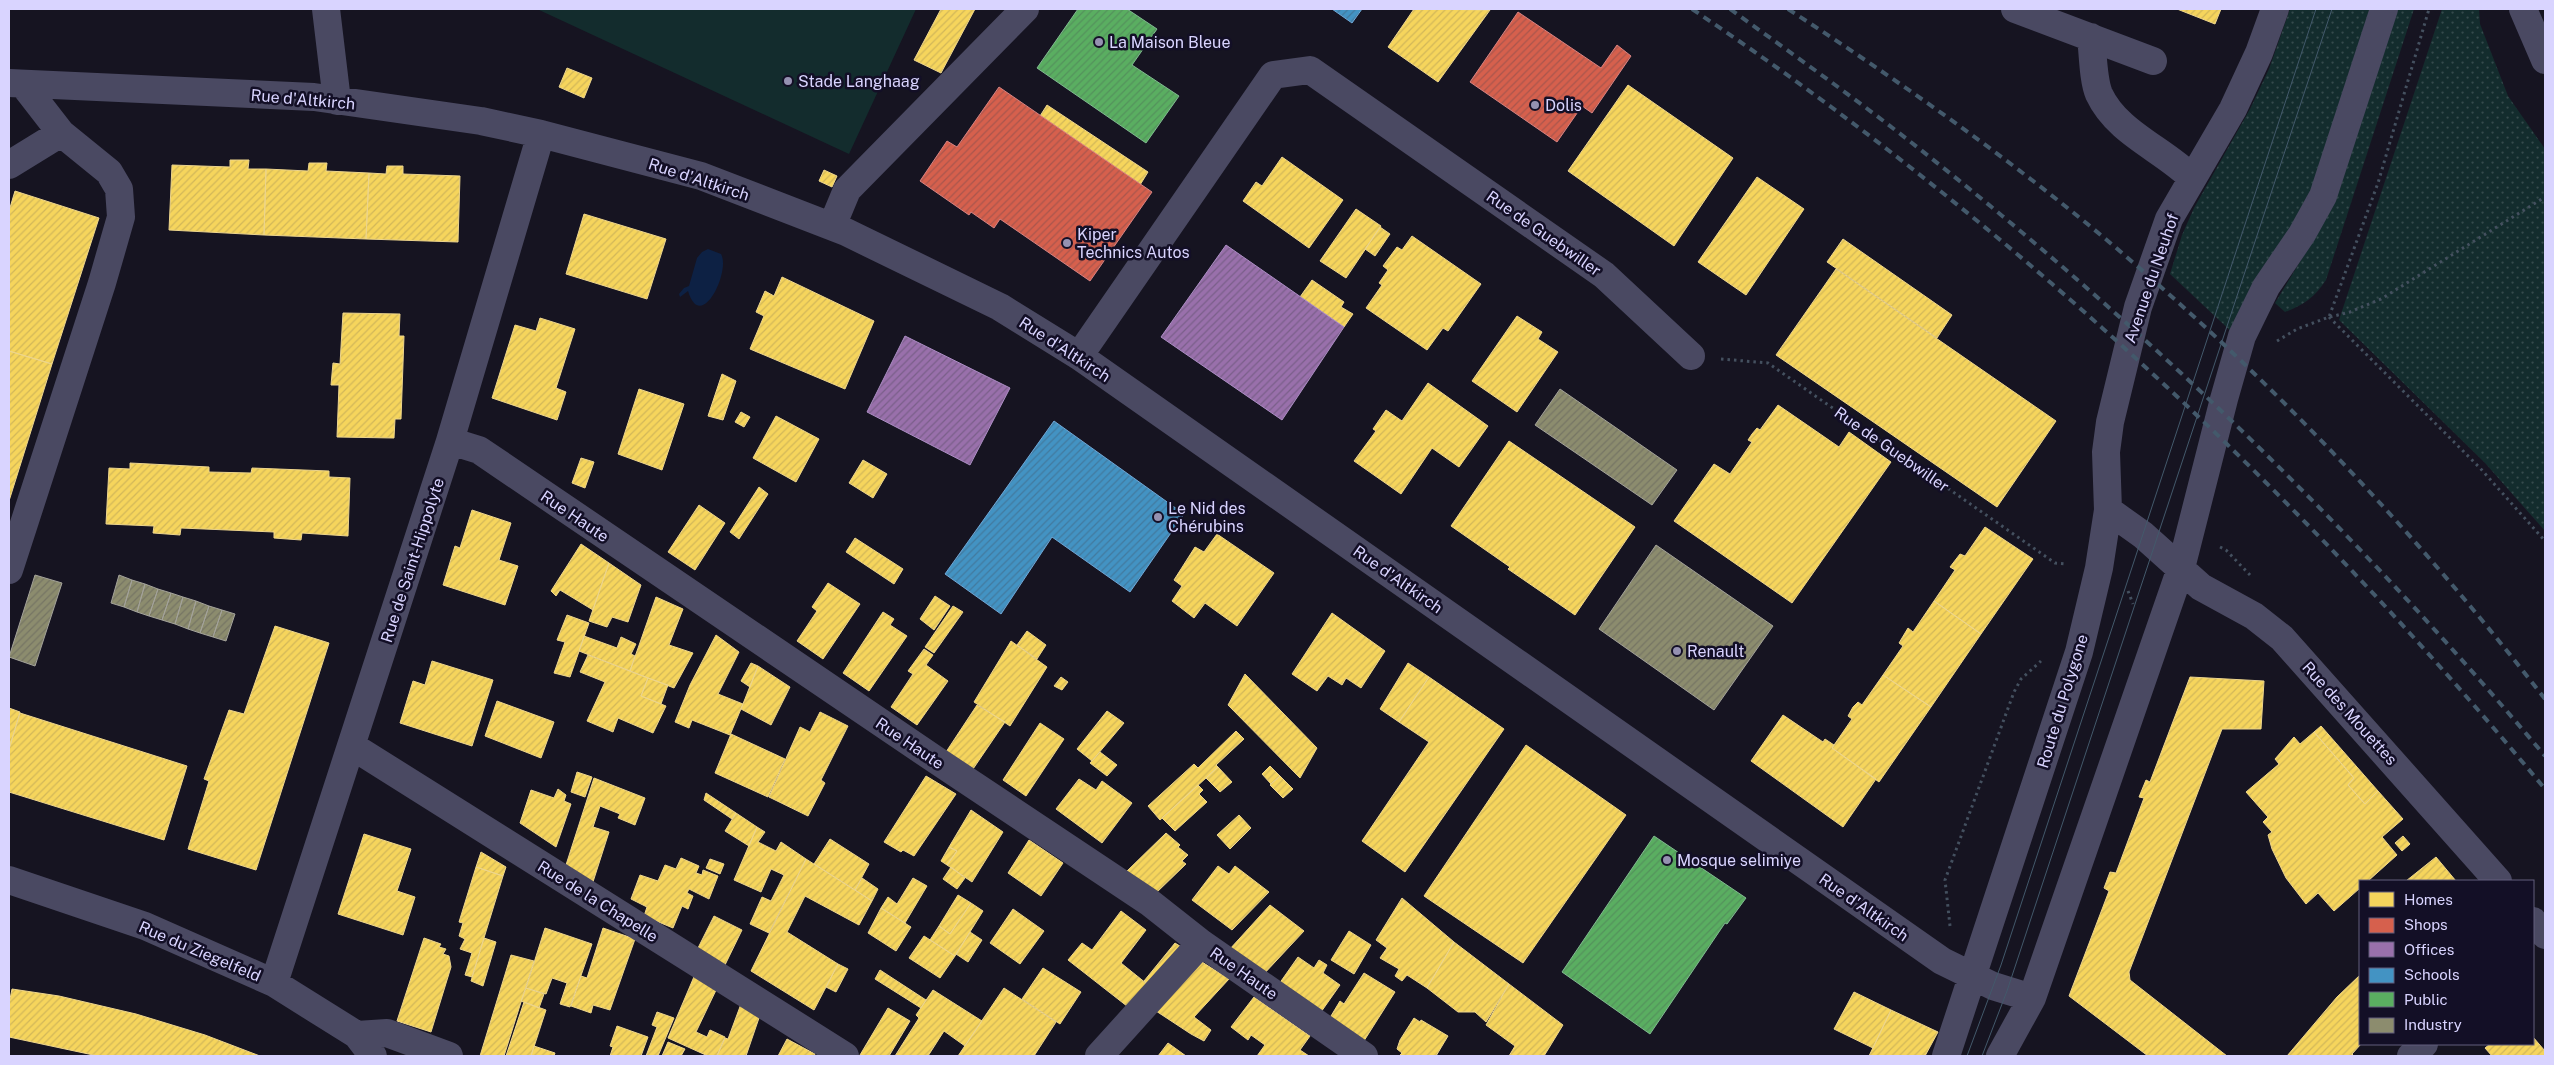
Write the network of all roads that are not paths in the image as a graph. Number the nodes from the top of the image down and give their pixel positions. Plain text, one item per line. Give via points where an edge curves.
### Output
1 (326, 9) edge
2 (1025, 9) edge
3 (2015, 9) edge
4 (2275, 9) edge
5 (2384, 9) edge
6 (2523, 9) edge
7 (2091, 37) junction
8 (2545, 60) edge
9 (2153, 61) dead end
10 (16, 83) edge
11 (338, 101) junction
12 (61, 133) junction
13 (542, 134) junction
14 (9, 165) edge
15 (2192, 178) junction
16 (832, 226) junction
17 (1079, 356) junction
18 (1691, 356) road end
19 (450, 441) junction
20 (2108, 510) junction
21 (14, 533) edge
22 (2180, 568) junction
23 (9, 570) edge
24 (352, 746) junction
25 (9, 880) edge
26 (2497, 880) edge
27 (1201, 943) junction
28 (1973, 977) junction
29 (274, 984) junction
30 (2032, 998) junction
31 (357, 1035) junction
32 (2423, 1045) edge
33 (373, 1056) edge
34 (449, 1056) edge
35 (845, 1056) edge
36 (1099, 1056) edge
37 (1364, 1056) edge
38 (1946, 1056) edge
39 (2000, 1056) edge
40 (2411, 1056) edge

1 - 11 street
2 - 16 street via 847,190
3 - 7 street
4 - 15 street, Avenue du Neuhof via 2259,54 2233,109
5 - 22 street via 2323,196 2254,309 2242,336
6 - 8 street
7 - 9 street
7 - 15 street via 2098,93 2110,112 2127,129
10 - 11 street, Rue d'Altkirch via 314,97
10 - 12 street
11 - 13 street, Rue d'Altkirch via 481,120
12 - 14 street
12 - 21 street via 109,172 119,189 121,217 102,282
13 - 16 street, Rue d'Altkirch via 701,176
13 - 19 street, Rue de Saint-Hippolyte
15 - 20 street, Avenue du Neuhof via 2169,219 2138,307 2115,394 2106,452
16 - 17 street, Rue d'Altkirch via 1000,307
17 - 18 street, Rue de Guebwiller via 1273,76 1310,70 1604,275
17 - 28 street, Rue d'Altkirch via 1942,961
19 - 24 street, Rue de Saint-Hippolyte
19 - 27 street, Rue Haute via 479,450 1126,886
20 - 22 street
20 - 28 street, Route du Polygone via 2099,568 2079,652
21 - 23 street
22 - 26 street, Rue des Mouettes via 2202,587 2254,616 2282,638
22 - 30 street
24 - 29 street, Rue de Saint-Hippolyte
24 - 35 street, Rue de la Chapelle
25 - 29 street, Rue du Ziegelfeld via 145,926
27 - 36 street
27 - 37 street, Rue Haute
28 - 30 street
28 - 38 street, Route du Polygone
29 - 31 street, Rue du Ziegelfeld
30 - 39 street
31 - 33 street, Rue du Ziegelfeld
31 - 34 street via 387,1033
32 - 40 street

